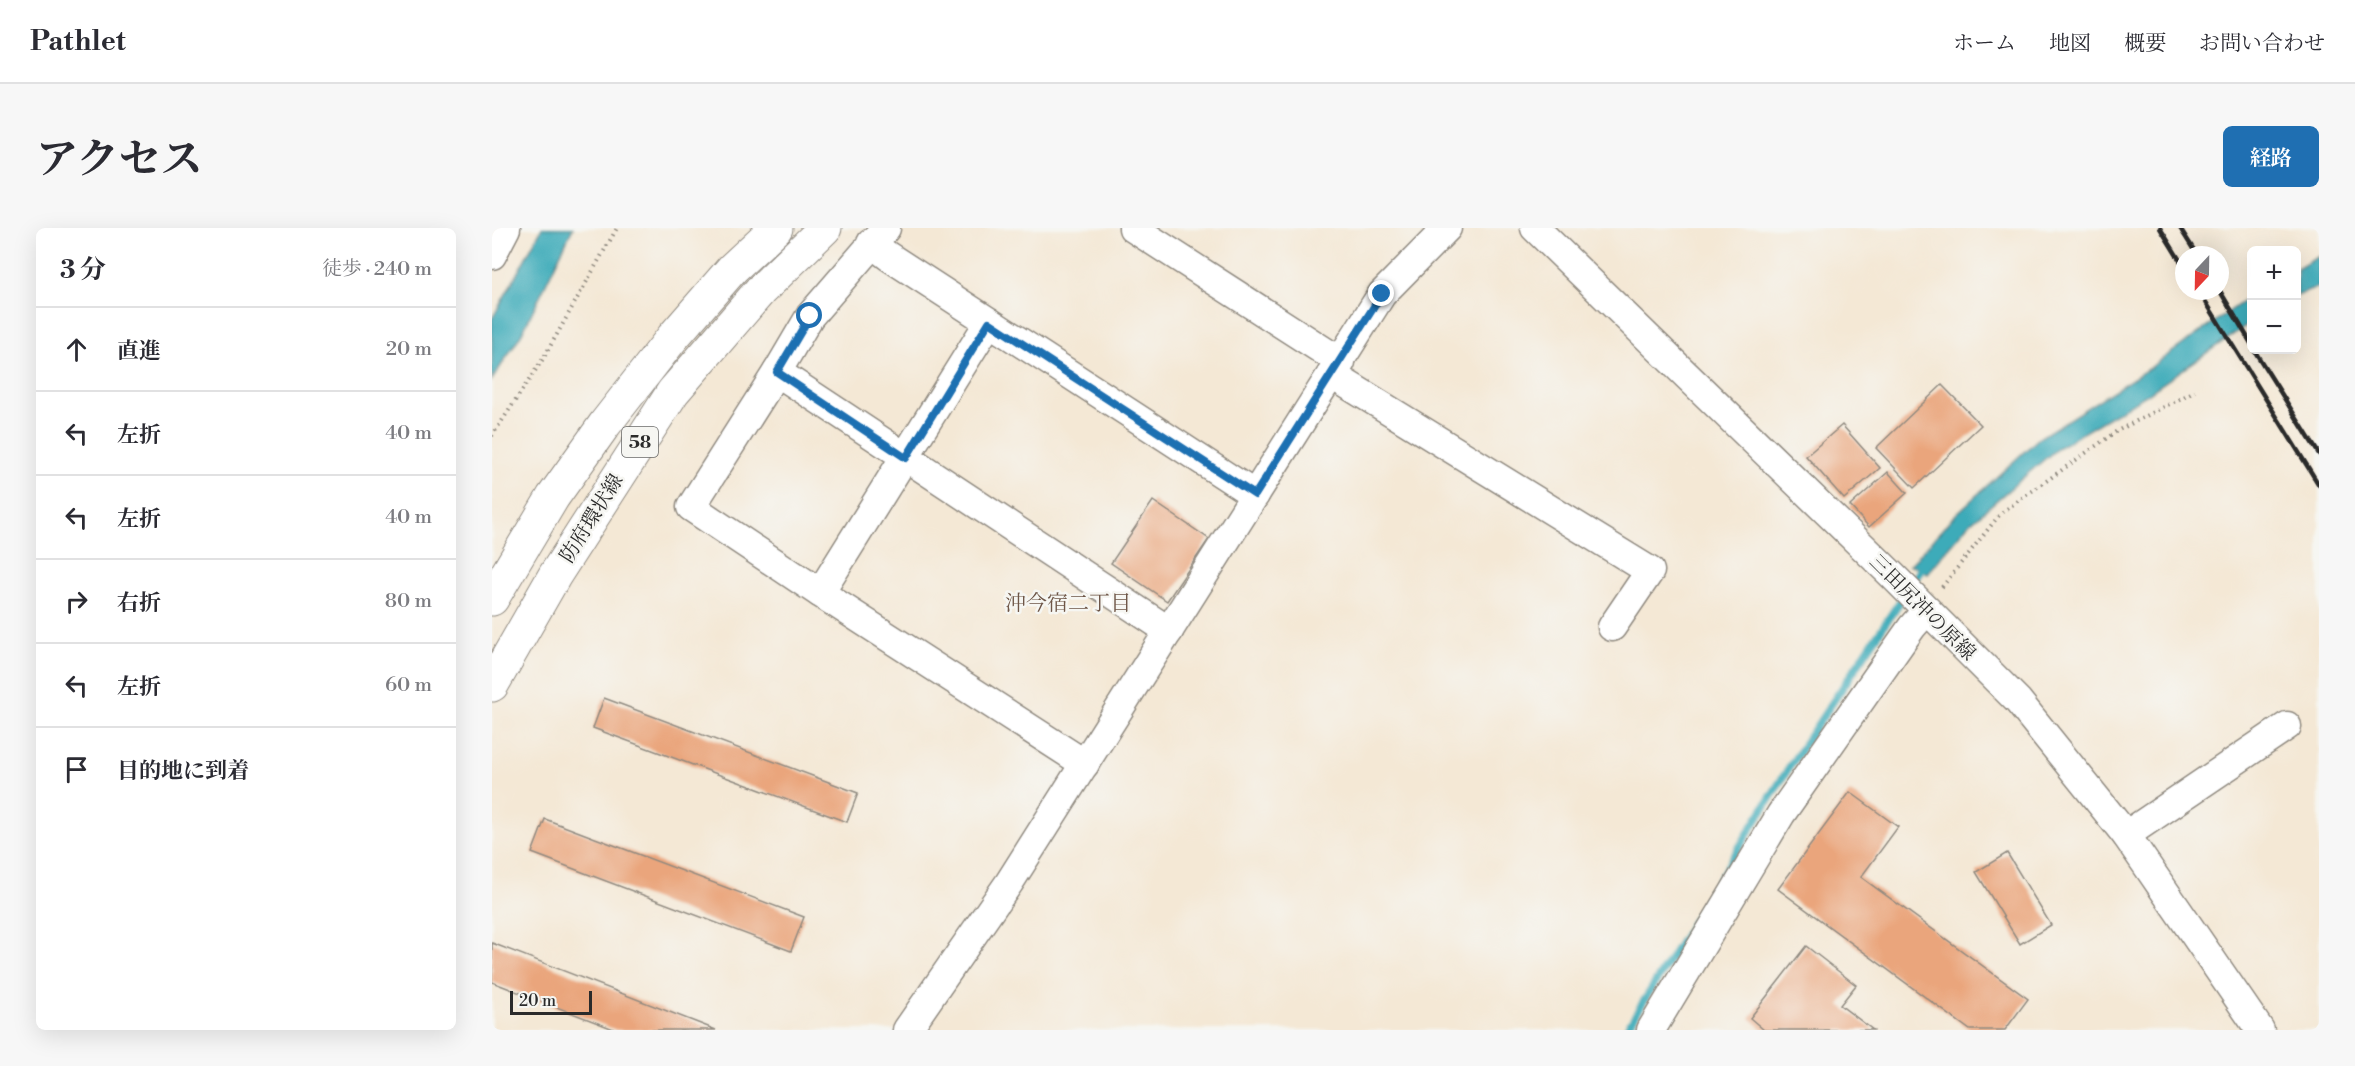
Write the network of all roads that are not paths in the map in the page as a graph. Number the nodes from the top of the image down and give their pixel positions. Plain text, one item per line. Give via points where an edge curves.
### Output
1 (506, 228) edge
2 (776, 228) edge
3 (825, 228) edge
4 (1133, 228) edge
5 (1447, 228) edge
6 (1535, 228) edge
7 (879, 236) edge
8 (492, 255) edge
9 (989, 322) junction
10 (1336, 368) junction
11 (777, 372) junction
12 (906, 458) junction
13 (1255, 495) junction
14 (820, 593) junction
15 (492, 599) edge
16 (1920, 604) junction
17 (1612, 627) dead end
18 (1169, 631) junction
19 (492, 685) edge
20 (2287, 726) dead end
21 (1085, 764) junction
22 (2126, 835) junction
23 (907, 1030) edge
24 (1651, 1030) edge
25 (2260, 1030) edge

1 - 8 street
2 - 15 main road, 防府環状線 / 58 via 733,268 680,328 606,424 553,496
3 - 19 main road, 防府環状線 / 58 via 760,291 673,392 555,575
4 - 10 street
5 - 10 street via 1382,294
6 - 16 street, 三田尻沖の原線
7 - 9 street
7 - 11 street via 810,316
9 - 12 street
9 - 13 street
10 - 13 street
10 - 17 street via 1650,571
11 - 12 street
11 - 14 street via 691,507
12 - 14 street
12 - 18 street
13 - 18 street
14 - 21 street
16 - 22 street, 三田尻沖の原線 via 2018,701
16 - 24 street via 1912,627 1780,814
18 - 21 street
20 - 22 street
21 - 23 street
22 - 25 street, 三田尻沖の原線

